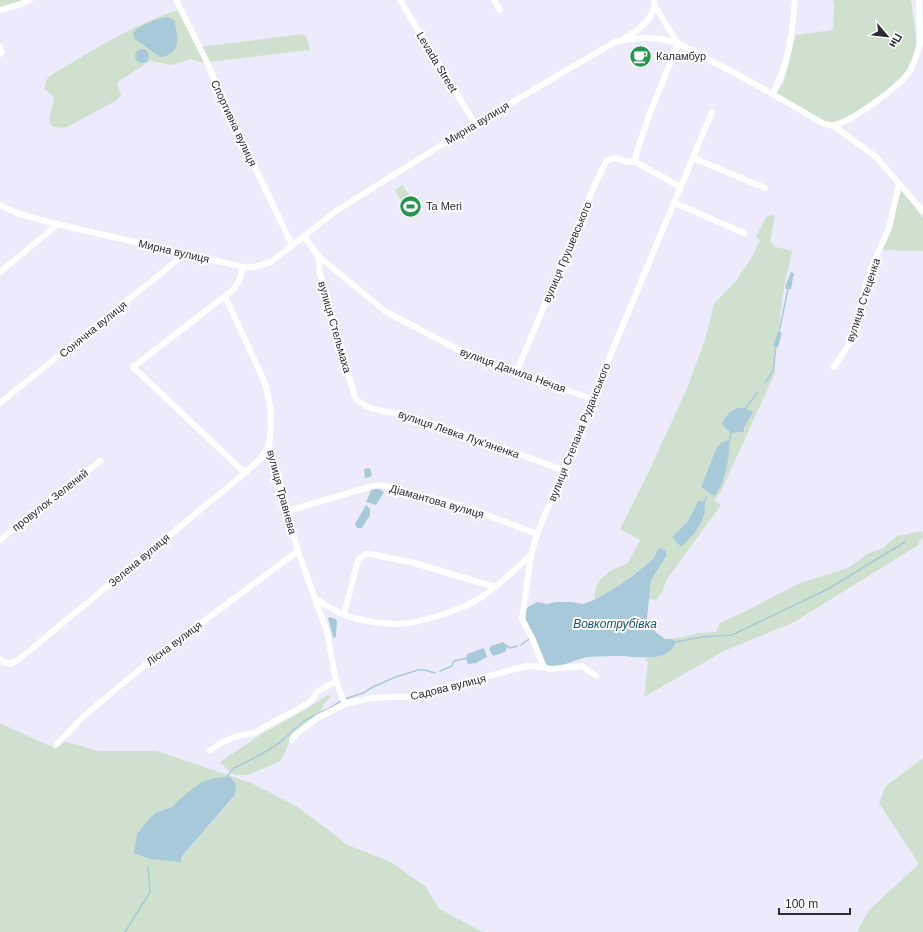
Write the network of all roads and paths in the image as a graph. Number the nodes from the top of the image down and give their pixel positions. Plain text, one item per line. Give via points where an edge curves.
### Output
1 (30, 0) edge
2 (176, 0) edge
3 (400, 0) edge
4 (494, 0) edge
5 (795, 0) edge
6 (920, 0) edge
7 (654, 3) edge
8 (0, 10) edge
9 (500, 10) dead end
10 (615, 42) junction
11 (921, 42) edge
12 (678, 44) junction
13 (0, 47) edge
14 (0, 54) edge
15 (772, 94) junction
16 (712, 112) dead end
17 (475, 124) junction
18 (834, 126) junction
19 (693, 158) junction
20 (636, 162) junction
21 (899, 184) junction
22 (681, 188) junction
23 (765, 188) dead end
24 (675, 203) junction
25 (0, 205) edge
26 (923, 211) edge
27 (57, 225) junction
28 (744, 233) dead end
29 (304, 236) junction
30 (292, 245) junction
31 (185, 254) junction
32 (318, 256) junction
33 (242, 267) junction
34 (0, 272) edge
35 (225, 296) junction
36 (834, 366) dead end
37 (516, 373) junction
38 (355, 398) joint
39 (592, 399) junction
40 (0, 403) edge
41 (269, 446) junction
42 (100, 461) dead end
43 (563, 470) junction
44 (245, 473) junction
45 (288, 512) junction
46 (538, 534) junction
47 (0, 540) edge
48 (298, 551) junction
49 (531, 555) junction
50 (495, 587) junction
51 (316, 599) junction
52 (342, 614) junction
53 (2, 661) edge
54 (544, 666) junction
55 (596, 676) dead end
56 (336, 681) junction
57 (345, 704) junction
58 (292, 740) dead end
59 (57, 744) dead end
60 (210, 750) dead end

1 - 8 street
2 - 30 street, Спортивна вулиця
3 - 17 street, Levada Street
4 - 9 street
5 - 15 street via 792,35 780,81
6 - 11 street
7 - 10 street via 650,17 639,30
7 - 12 street
10 - 12 street, Мирна вулиця via 649,39 667,40
10 - 17 street, Мирна вулиця
11 - 18 street via 909,73 901,81 855,116
12 - 15 street, Мирна вулиця
12 - 20 street via 650,113 637,151
13 - 14 street
15 - 18 street, Мирна вулиця via 824,124
16 - 19 street, вулиця Степана Руданського
17 - 29 street, Мирна вулиця via 336,211
18 - 21 street, Мирна вулиця via 876,156
19 - 22 street, вулиця Степана Руданського
19 - 23 street
20 - 22 street, вулиця Грушевського
20 - 37 street, вулиця Грушевського via 617,158 607,160
21 - 26 street, Мирна вулиця
21 - 36 street, вулиця Стеценка via 889,228 869,273 851,341
22 - 24 street, вулиця Степана Руданського
24 - 28 street
24 - 39 street, вулиця Степана Руданського
25 - 27 street, Мирна вулиця
27 - 31 street, Мирна вулиця
27 - 34 street
29 - 30 street, Мирна вулиця
29 - 32 street, вулиця Данила Нечая
30 - 33 street, Мирна вулиця via 267,264
31 - 33 street, Мирна вулиця
31 - 40 street, Сонячна вулиця
32 - 37 street, вулиця Данила Нечая via 385,311 470,356
32 - 38 street, вулиця Стельмаха via 320,273
33 - 35 street via 236,286
35 - 41 street, вулиця Травнева via 264,383 270,405
35 - 44 street via 133,367
37 - 39 street, вулиця Данила Нечая
38 - 43 street, вулиця Левка Лук'яненка via 360,404 411,416
39 - 43 street, вулиця Степана Руданського
41 - 44 street, Зелена вулиця
41 - 45 street, вулиця Травнева
42 - 47 street, провулок Зелений
43 - 46 street, вулиця Степана Руданського
44 - 53 street, Зелена вулиця via 18,660 10,664
45 - 46 street, Діамантова вулиця via 381,485 463,506
45 - 48 street, вулиця Травнева
46 - 49 street, вулиця Степана Руданського
48 - 51 street, вулиця Травнева
48 - 59 street, Лісна вулиця via 145,665 85,715
49 - 50 street
49 - 54 street, вулиця Степана Руданського via 522,619
50 - 52 street via 473,602 417,622 372,622
50 - 52 street via 414,562 365,554 358,560
51 - 52 street
51 - 56 street, вулиця Травнева via 327,632
54 - 55 street, Садова вулиця via 550,669 582,666
54 - 57 street, Садова вулиця via 526,666 411,698 366,699
56 - 57 street, вулиця Травнева
56 - 60 street via 317,692 311,701 295,711 254,733 238,736
57 - 58 street, Садова вулиця via 317,718

